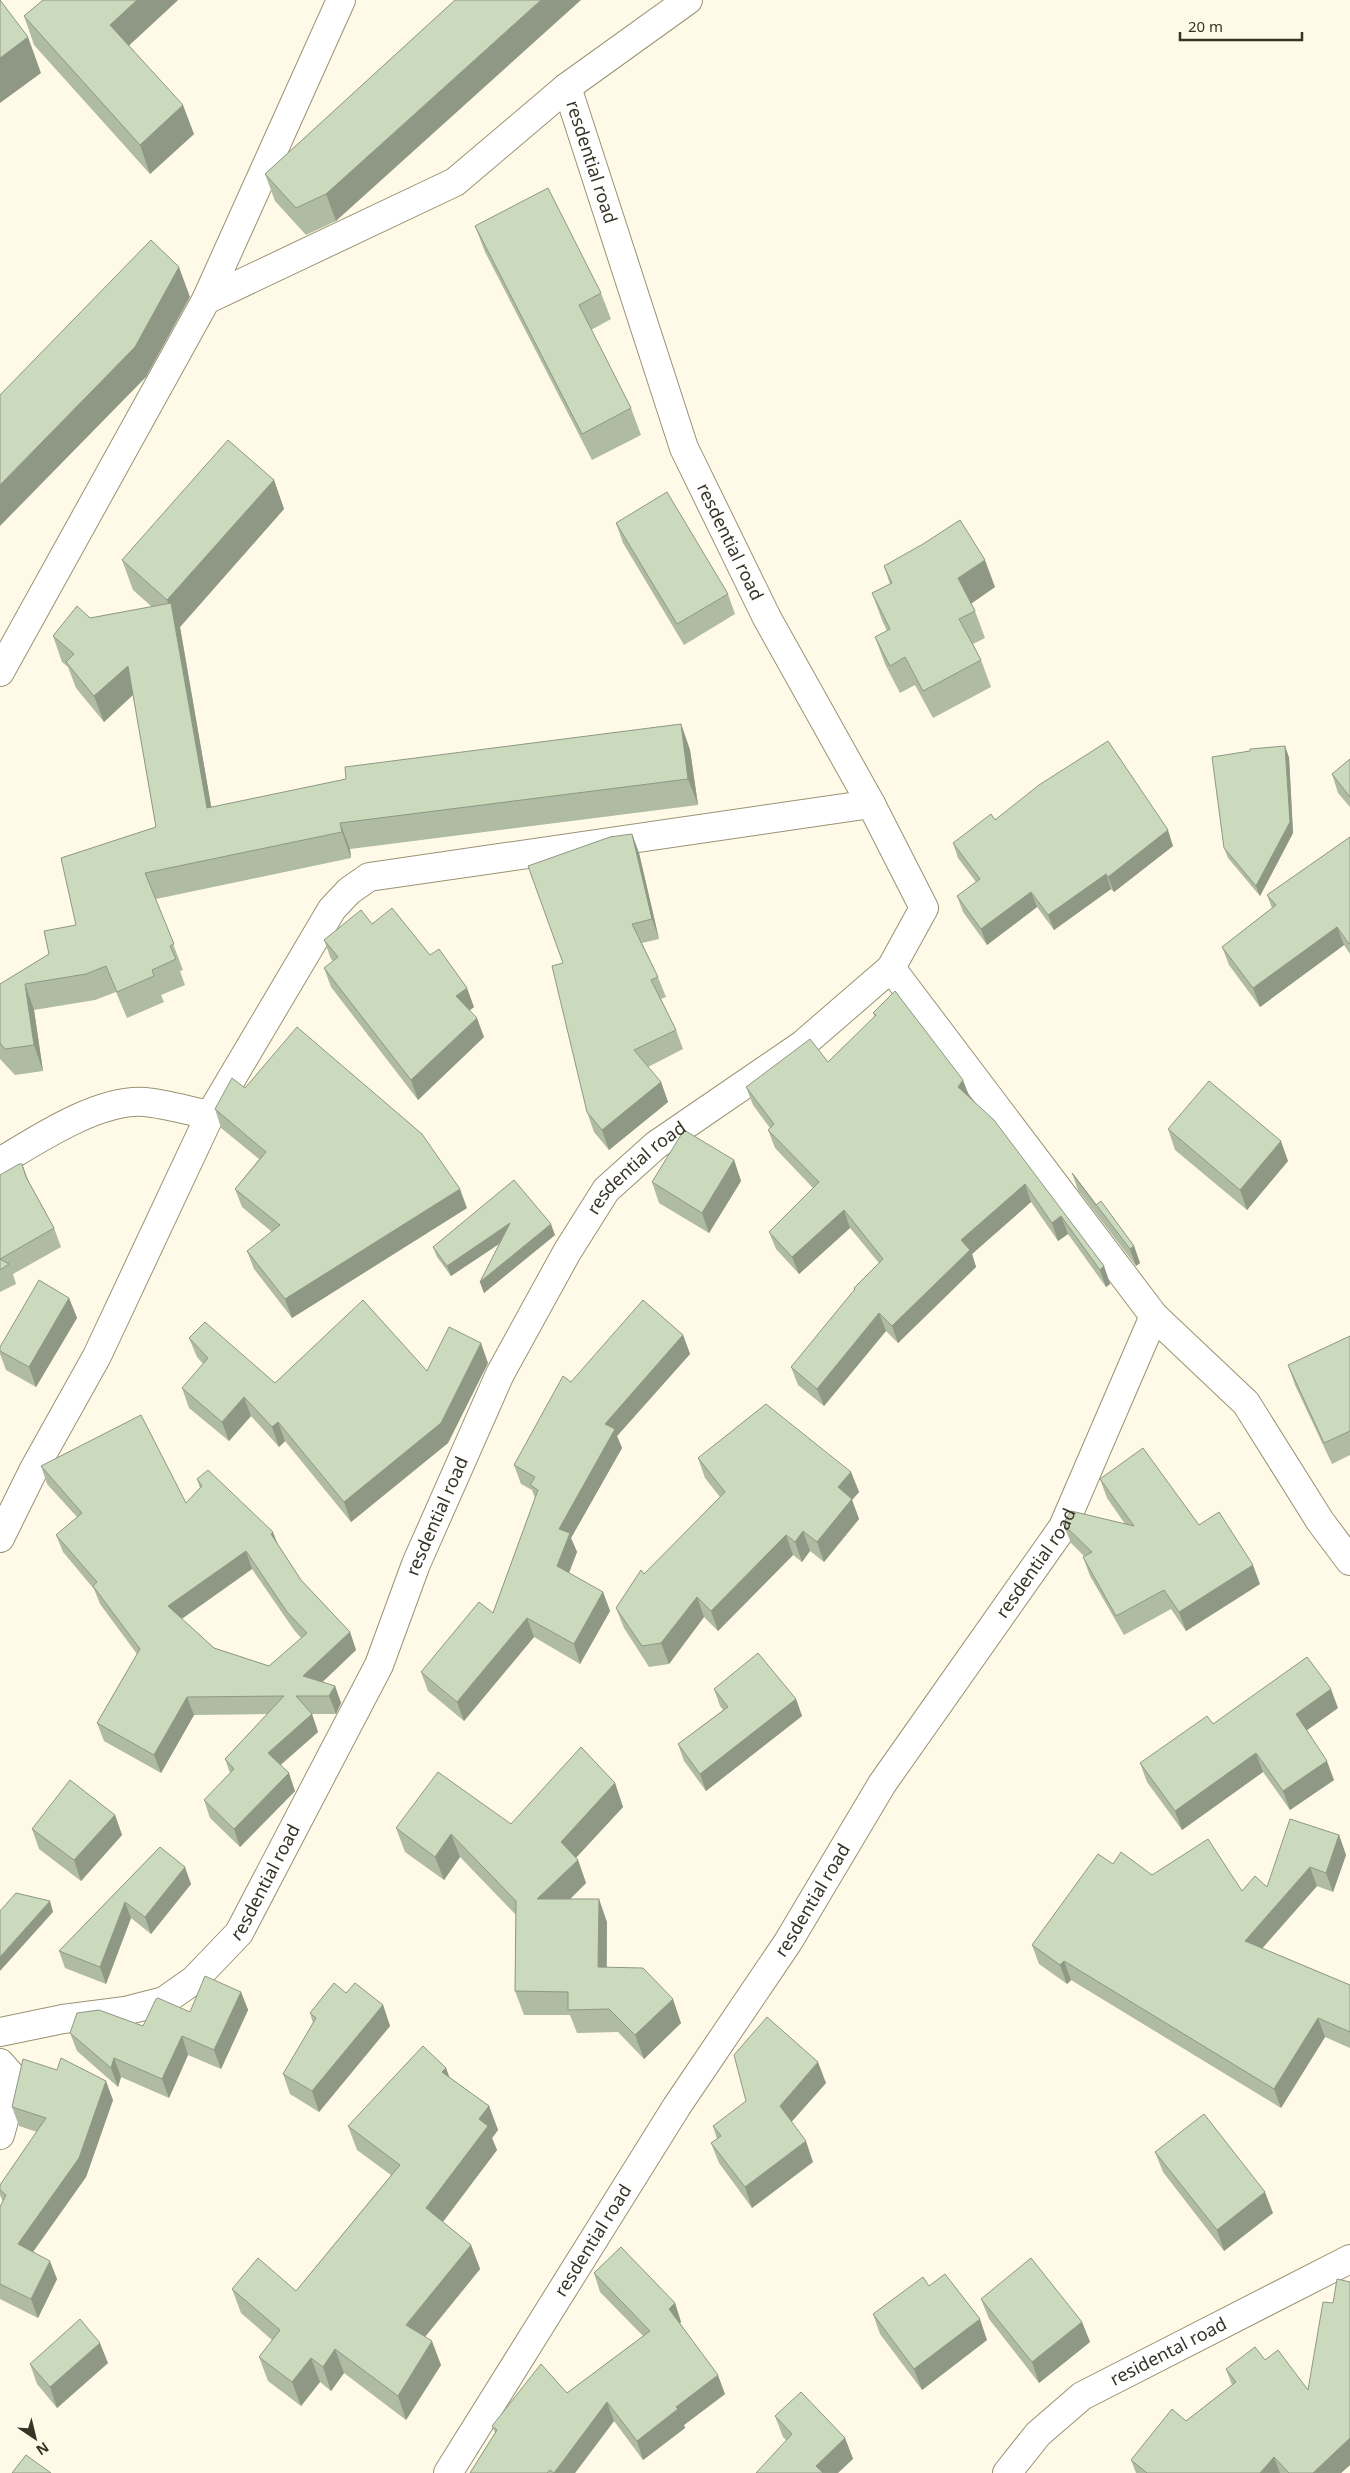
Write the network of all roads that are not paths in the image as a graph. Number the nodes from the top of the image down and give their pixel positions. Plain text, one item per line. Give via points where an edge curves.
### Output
1 (341, 0) edge
2 (688, 0) edge
3 (567, 87) junction
4 (206, 300) junction
5 (0, 672) edge
6 (871, 804) junction
7 (891, 968) junction
8 (210, 1115) junction
9 (0, 1162) edge
10 (1154, 1316) junction
11 (0, 1538) edge
12 (1350, 1561) edge
13 (0, 2032) edge
14 (0, 2063) edge
15 (0, 2135) edge
16 (1350, 2259) edge
17 (448, 2473) edge
18 (1006, 2473) edge

1 - 4 street
2 - 3 street
3 - 4 street via 455,182
3 - 6 street, resdential road via 684,448 767,618
4 - 5 street
6 - 7 street, resdential road via 924,908
6 - 8 street via 369,877 332,909
7 - 10 street
7 - 13 street, resdential road via 802,1045 656,1145 606,1190 567,1252 500,1374 416,1564 379,1665 238,1933 194,1980 164,2001 126,2011
8 - 9 street via 144,1102 111,1105 48,1133
8 - 11 street via 97,1356
10 - 12 street via 1246,1403 1320,1521
10 - 17 street, resdential road via 1062,1527 882,1784 788,1942 677,2106
14 - 15 street via 15,2080
16 - 18 street, residental road via 1082,2396 1038,2434

